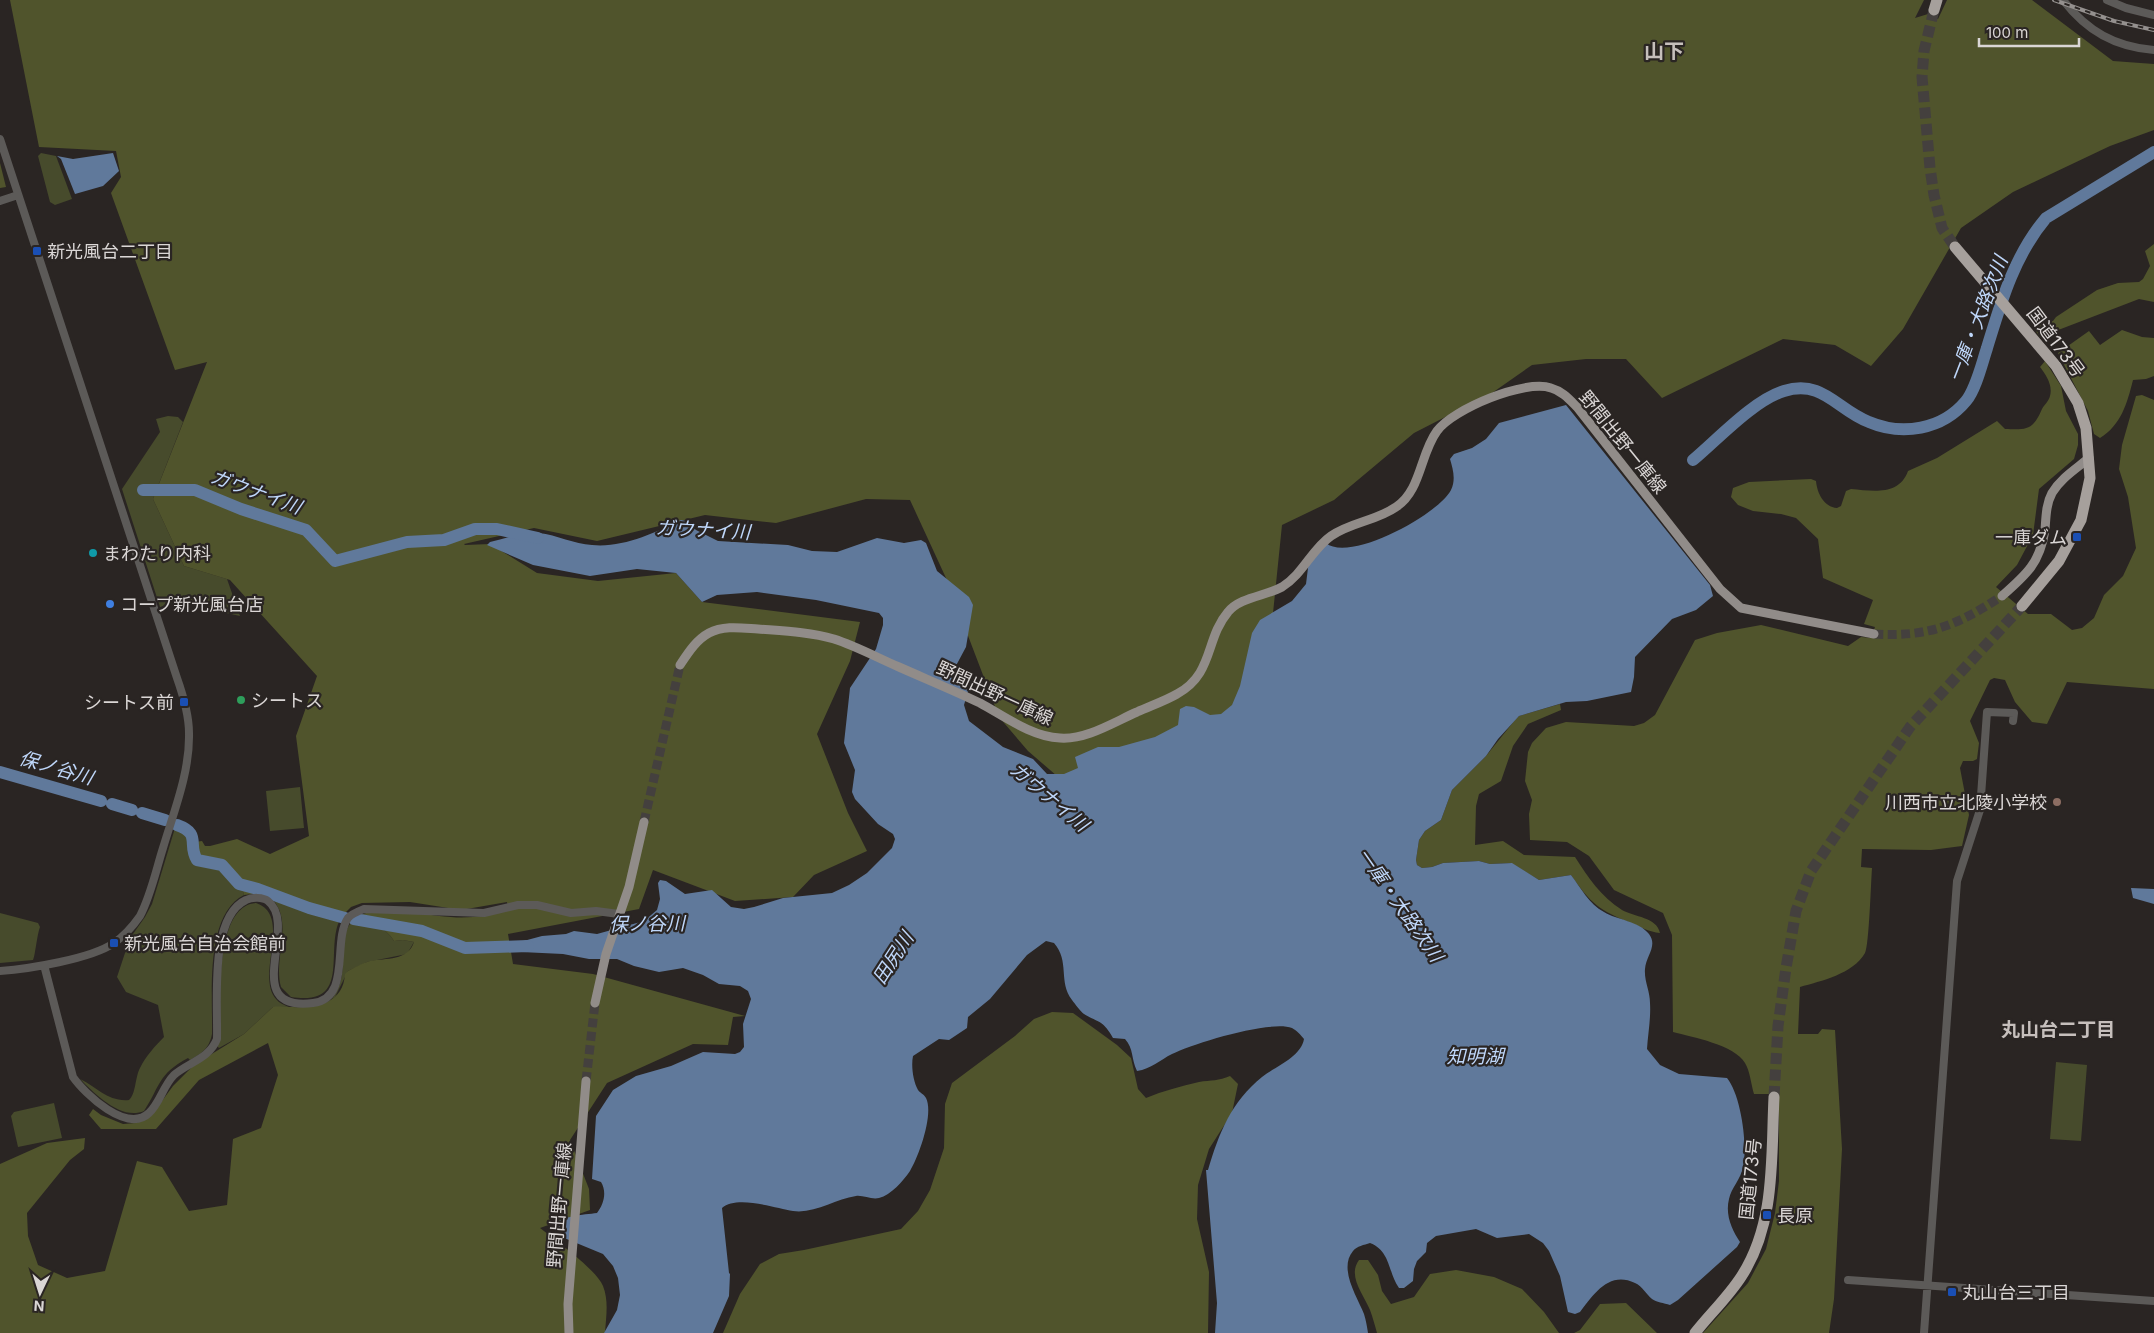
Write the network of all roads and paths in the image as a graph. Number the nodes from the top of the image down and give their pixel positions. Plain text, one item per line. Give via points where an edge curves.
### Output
1 (2063, 0) edge
2 (2107, 0) edge
3 (2154, 15) edge
4 (2154, 50) edge
5 (0, 139) edge
6 (18, 195) junction
7 (0, 201) edge
8 (1959, 251) tunnel mouth
9 (2089, 458) junction
10 (2002, 596) tunnel mouth
11 (2022, 606) tunnel mouth
12 (1874, 634) tunnel mouth
13 (680, 665) tunnel mouth
14 (2013, 721) dead end
15 (644, 822) tunnel mouth
16 (619, 914) junction
17 (44, 965) junction
18 (0, 971) edge
19 (596, 1003) tunnel mouth
20 (586, 1081) tunnel mouth
21 (1774, 1097) tunnel mouth
22 (1848, 1280) dead end
23 (1928, 1285) junction
24 (2154, 1301) edge
25 (569, 1333) edge
26 (1695, 1333) edge
27 (1924, 1333) edge

1 - 4 street via 2092,30 2130,46
2 - 3 street
5 - 6 street
6 - 7 street
6 - 17 street via 177,678 189,733 186,770 139,917 128,931 107,947
8 - 9 highway, 国道173号 via 2056,366 2078,403
9 - 10 main road via 2058,483 2052,492 2036,561
9 - 11 highway, 国道173号 via 2089,490 2074,536 2059,561
12 - 13 main road, 野間出野一庫線 via 1741,608 1720,589 1577,408 1559,391 1536,386 1475,404 1448,420 1429,443 1411,492 1400,506 1384,515 1346,527 1328,538 1292,581 1228,611 1208,659 1191,685 1090,733 1062,738 1036,733 976,701 855,648 814,635 724,628 700,639
14 - 23 street via 2014,713 1987,712 1980,810 1957,881
15 - 16 main road via 629,887
16 - 17 street via 596,910 571,913 537,905 518,905 484,913 364,909 348,916 342,930 338,979 332,991 314,1003 297,1003 277,992 274,980 278,922 275,910 268,901 248,899 235,906 222,934 218,953 214,1047 175,1075 150,1113 135,1118 126,1118 101,1106 73,1077
16 - 19 main road via 598,983
17 - 18 street
20 - 25 main road, 野間出野一庫線 via 568,1304
21 - 26 highway, 国道173号 via 1767,1214 1760,1239 1742,1276
22 - 23 street
23 - 24 street
23 - 27 street

